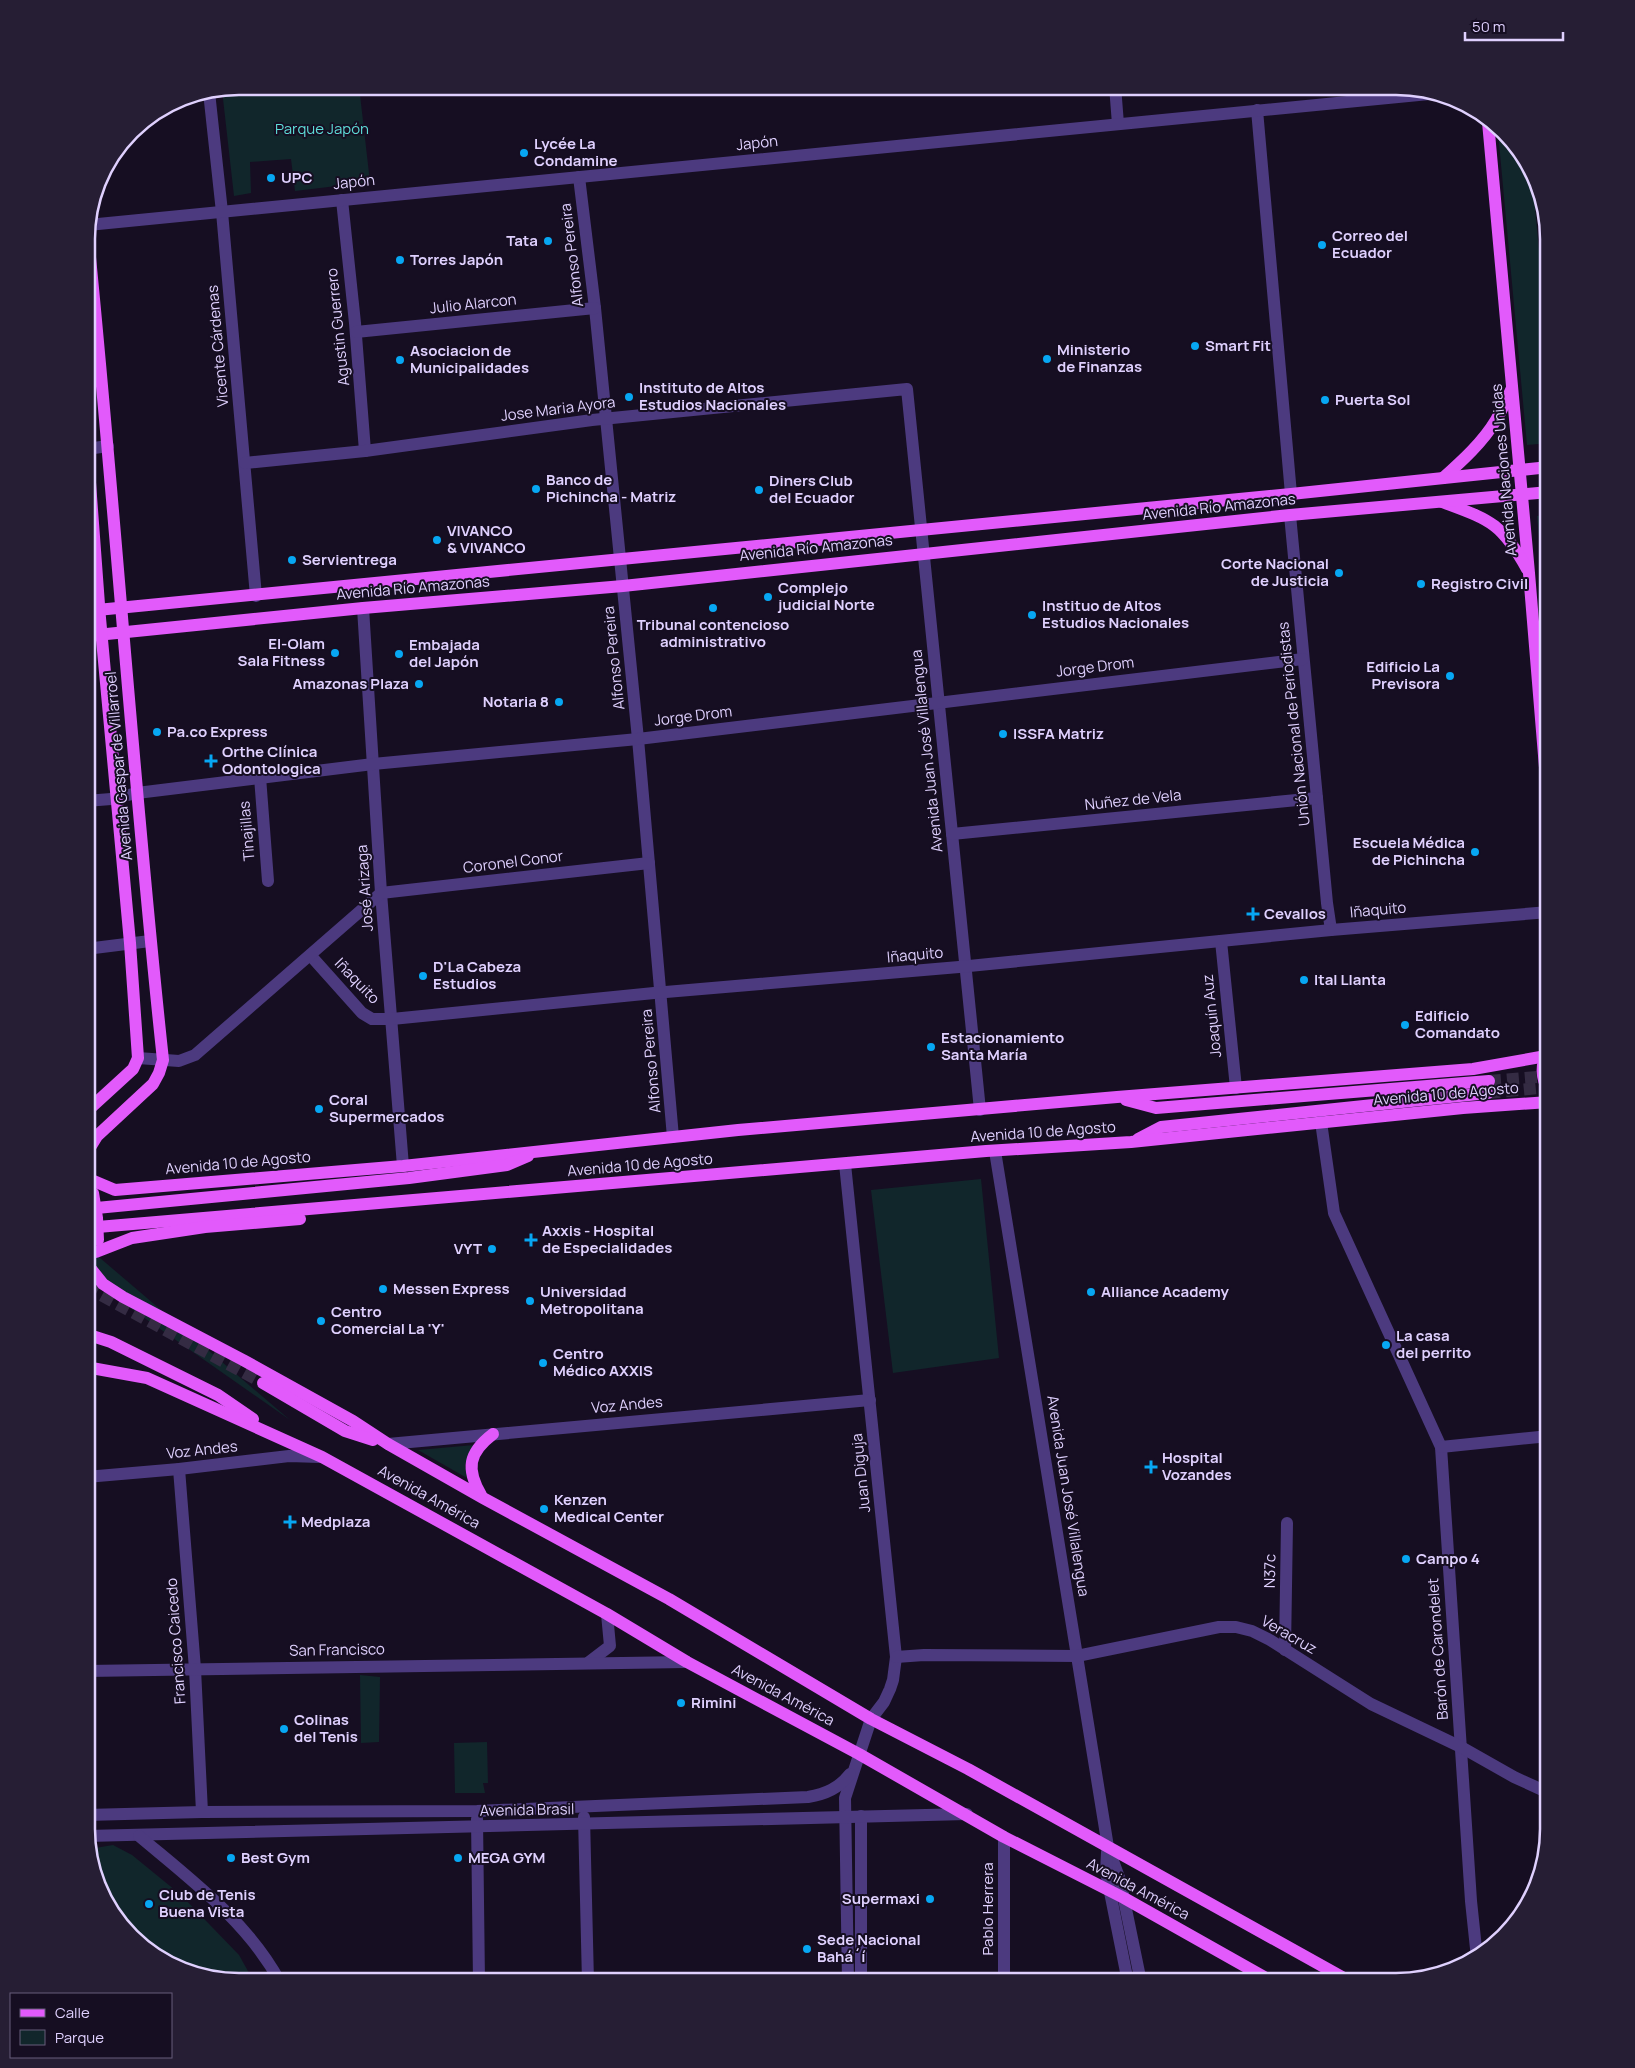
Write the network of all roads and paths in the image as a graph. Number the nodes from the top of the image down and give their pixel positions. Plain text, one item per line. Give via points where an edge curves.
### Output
1 (1116, 95) edge
2 (1410, 96) edge
3 (210, 98) edge
4 (1257, 110) junction
5 (1118, 124) junction
6 (1489, 129) edge
7 (580, 177) junction
8 (342, 200) junction
9 (222, 212) junction
10 (96, 225) edge
11 (95, 303) edge
12 (595, 308) junction
13 (356, 332) junction
14 (1512, 388) junction
15 (906, 389) joint
16 (606, 419) junction
17 (108, 446) junction
18 (95, 448) edge
19 (365, 451) junction
20 (245, 463) junction
21 (1540, 468) edge
22 (1519, 470) junction
23 (1442, 478) junction
24 (1540, 493) edge
25 (1291, 494) junction
26 (1521, 495) junction
27 (1437, 501) junction
28 (1290, 516) junction
29 (921, 530) junction
30 (95, 548) edge
31 (923, 554) junction
32 (620, 560) junction
33 (1529, 573) junction
34 (623, 586) junction
35 (256, 596) junction
36 (122, 608) junction
37 (363, 608) junction
38 (95, 610) edge
39 (100, 610) junction
40 (124, 631) junction
41 (102, 634) junction
42 (95, 635) edge
43 (1303, 659) junction
44 (1540, 686) edge
45 (938, 702) junction
46 (638, 739) junction
47 (373, 764) junction
48 (260, 777) junction
49 (137, 793) junction
50 (118, 798) junction
51 (1317, 798) junction
52 (95, 800) edge
53 (952, 834) junction
54 (649, 862) junction
55 (268, 881) dead end
56 (381, 893) junction
57 (1540, 913) edge
58 (1331, 930) junction
59 (150, 941) junction
60 (1221, 941) junction
61 (130, 944) junction
62 (95, 948) edge
63 (311, 956) junction
64 (965, 966) junction
65 (662, 993) junction
66 (392, 1018) junction
67 (1540, 1055) edge
68 (138, 1058) junction
69 (163, 1060) junction
70 (1236, 1088) junction
71 (1117, 1097) junction
72 (1540, 1103) edge
73 (95, 1104) edge
74 (980, 1110) junction
75 (1322, 1122) junction
76 (673, 1137) junction
77 (95, 1139) edge
78 (1131, 1142) junction
79 (542, 1150) junction
80 (995, 1151) junction
81 (846, 1164) junction
82 (403, 1166) junction
83 (95, 1181) edge
84 (540, 1190) junction
85 (95, 1206) edge
86 (95, 1208) edge
87 (95, 1227) edge
88 (97, 1246) junction
89 (95, 1253) edge
90 (95, 1277) edge
91 (95, 1337) edge
92 (95, 1369) edge
93 (263, 1383) tunnel mouth
94 (870, 1400) junction
95 (494, 1434) junction
96 (277, 1437) junction
97 (1540, 1437) edge
98 (388, 1444) junction
99 (1441, 1447) junction
100 (322, 1457) junction
101 (179, 1469) junction
102 (95, 1476) edge
103 (483, 1498) junction
104 (1287, 1524) dead end
105 (607, 1614) junction
106 (1285, 1650) junction
107 (1077, 1656) junction
108 (896, 1657) junction
109 (589, 1662) junction
110 (687, 1662) junction
111 (195, 1669) junction
112 (95, 1671) edge
113 (871, 1719) junction
114 (1461, 1747) junction
115 (859, 1754) junction
116 (853, 1770) junction
117 (1540, 1789) edge
118 (583, 1806) junction
119 (477, 1810) junction
120 (202, 1812) junction
121 (143, 1814) junction
122 (966, 1814) junction
123 (95, 1815) edge
124 (861, 1816) junction
125 (845, 1817) junction
126 (584, 1825) junction
127 (476, 1827) junction
128 (95, 1836) edge
129 (140, 1836) junction
130 (1004, 1837) junction
131 (1108, 1847) junction
132 (1110, 1891) junction
133 (1124, 1898) junction
134 (1476, 1949) edge
135 (1330, 1971) junction
136 (274, 1973) edge
137 (479, 1973) edge
138 (588, 1973) edge
139 (848, 1973) edge
140 (861, 1973) edge
141 (1004, 1973) edge
142 (1126, 1973) edge
143 (1139, 1973) edge
144 (1257, 1973) edge
145 (1333, 1973) edge
146 (1334, 1973) edge

1 - 5 street
2 - 4 street, Japón
3 - 9 street, Vicente Cárdenas
4 - 5 street, Japón
4 - 25 street
5 - 7 street, Japón
6 - 14 main road, Avenida Naciones Unidas
7 - 8 street, Japón
7 - 12 street, Alfonso Pereira
8 - 9 street, Japón
8 - 13 street, Agustin Guerrero
9 - 10 street, Japón
9 - 20 street, Vicente Cárdenas
11 - 17 main road, Avenida Gaspar de Villarroel
12 - 13 street, Julio Alarcon
12 - 16 street, Alfonso Pereira
13 - 19 street, Agustin Guerrero
14 - 22 main road, Avenida Naciones Unidas
14 - 23 main road via 1496,421 1460,463
15 - 16 street, Jose Maria Ayora
15 - 29 street, Avenida Juan José Villalengua
16 - 19 street, Jose Maria Ayora
16 - 32 street, Alfonso Pereira
17 - 18 street
17 - 36 main road, Avenida Gaspar de Villarroel
19 - 20 street, Jose Maria Ayora
20 - 35 street, Vicente Cárdenas
21 - 22 main road, Avenida Río Amazonas
22 - 23 main road, Avenida Río Amazonas
22 - 26 main road, Avenida Naciones Unidas
23 - 25 main road, Avenida Río Amazonas
24 - 26 main road, Avenida Río Amazonas
25 - 29 main road, Avenida Río Amazonas
26 - 27 main road, Avenida Río Amazonas
26 - 33 main road, Avenida Naciones Unidas
27 - 28 main road, Avenida Río Amazonas
27 - 33 main road via 1493,523 1513,544
28 - 31 main road, Avenida Río Amazonas
28 - 43 street, Unión Nacional de Periodistas
29 - 31 street, Avenida Juan José Villalengua
29 - 32 main road, Avenida Río Amazonas
30 - 39 main road, Avenida Gaspar de Villarroel
31 - 34 main road, Avenida Río Amazonas
31 - 45 street, Avenida Juan José Villalengua
32 - 34 street, Alfonso Pereira
32 - 35 main road, Avenida Río Amazonas
33 - 44 main road, Avenida Naciones Unidas
34 - 37 main road, Avenida Río Amazonas
34 - 46 street, Alfonso Pereira
35 - 36 main road, Avenida Río Amazonas
36 - 39 main road, Avenida Río Amazonas
36 - 40 main road, Avenida Gaspar de Villarroel
37 - 40 main road, Avenida Río Amazonas
37 - 47 street, José Arizaga
38 - 39 main road, Avenida Río Amazonas
39 - 41 main road, Avenida Gaspar de Villarroel
40 - 41 main road, Avenida Río Amazonas
40 - 49 main road, Avenida Gaspar de Villarroel
41 - 42 main road, Avenida Río Amazonas
41 - 50 main road, Avenida Gaspar de Villarroel
43 - 45 street, Jorge Drom
43 - 51 street, Unión Nacional de Periodistas
45 - 46 street, Jorge Drom
45 - 53 street, Avenida Juan José Villalengua
46 - 47 street, Jorge Drom
46 - 54 street, Alfonso Pereira
47 - 48 street, Jorge Drom
47 - 56 street, José Arizaga
48 - 49 street, Jorge Drom
48 - 55 street, Tinajillas
49 - 50 street, Jorge Drom
49 - 59 main road, Avenida Gaspar de Villarroel
50 - 52 street, Jorge Drom
50 - 61 main road, Avenida Gaspar de Villarroel
51 - 53 street, Nuñez de Vela
51 - 58 street, Unión Nacional de Periodistas
53 - 64 street, Avenida Juan José Villalengua
54 - 56 street, Coronel Conor
54 - 65 street, Alfonso Pereira
56 - 63 street
56 - 66 street, José Arizaga
57 - 58 street, Iñaquito
58 - 60 street, Iñaquito
59 - 61 street
59 - 69 main road, Avenida Gaspar de Villarroel
60 - 64 street, Iñaquito
60 - 70 street, Joaquín Auz
61 - 62 street
61 - 68 main road, Avenida Gaspar de Villarroel
63 - 66 street, Iñaquito via 362,1012 372,1019
63 - 69 street via 195,1055 180,1061
64 - 65 street, Iñaquito
64 - 74 street, Avenida Juan José Villalengua
65 - 66 street, Iñaquito
65 - 76 street, Alfonso Pereira
66 - 82 street, José Arizaga
67 - 70 main road, Avenida 10 de Agosto via 1473,1069
68 - 69 street
68 - 73 main road via 133,1069
69 - 77 main road, Avenida Gaspar de Villarroel via 153,1084
70 - 71 main road, Avenida 10 de Agosto
71 - 74 main road, Avenida 10 de Agosto
71 - 78 main road via 1156,1108 1489,1087 1161,1127
72 - 75 main road, Avenida 10 de Agosto
74 - 76 main road, Avenida 10 de Agosto
75 - 78 main road, Avenida 10 de Agosto
75 - 99 street, Barón de Carondelet via 1334,1213
76 - 79 main road, Avenida 10 de Agosto
78 - 80 main road, Avenida 10 de Agosto
79 - 82 main road, Avenida 10 de Agosto
79 - 86 main road, Avenida 10 de Agosto via 507,1165 419,1177
80 - 81 main road, Avenida 10 de Agosto
80 - 107 street, Avenida Juan José Villalengua
81 - 84 main road, Avenida 10 de Agosto
81 - 94 street, Juan Diguja
82 - 83 main road, Avenida 10 de Agosto via 114,1190
84 - 87 main road, Avenida 10 de Agosto
84 - 88 main road, Avenida 10 de Agosto via 500,1202 205,1227
85 - 88 main road, Avenida 10 de Agosto, bridge
88 - 89 main road, Avenida 10 de Agosto
90 - 98 main road, Avenida América via 123,1297 353,1421
91 - 96 main road, Avenida América via 218,1395
92 - 96 main road, Avenida América via 147,1378
93 - 98 main road, Avenida América via 345,1431
94 - 95 street, Voz Andes
94 - 108 street, Juan Diguja
95 - 98 street, Voz Andes
95 - 103 main road via 478,1447 471,1464 473,1481
96 - 100 main road, Avenida América
97 - 99 street
98 - 103 main road, Avenida América
99 - 114 street, Barón de Carondelet
100 - 101 street, Voz Andes via 290,1456
100 - 105 main road, Avenida América
101 - 102 street, Voz Andes
101 - 111 street, Francisco Caicedo
103 - 113 main road, Avenida América via 669,1599
104 - 106 street, N37c
105 - 109 street via 610,1646
105 - 110 main road, Avenida América
106 - 107 street, Veracruz via 1252,1631 1219,1627
106 - 114 street, Veracruz via 1370,1704
107 - 108 street, Veracruz
107 - 131 street, Avenida Juan José Villalengua
108 - 113 street, Juan Diguja via 890,1689
109 - 110 street, San Francisco
109 - 111 street, San Francisco
110 - 115 main road, Avenida América
111 - 112 street, San Francisco
111 - 120 street, Francisco Caicedo
113 - 115 street, Juan Diguja
113 - 131 main road, Avenida América
114 - 117 street, Veracruz
114 - 134 street, Barón de Carondelet
115 - 116 street, Juan Diguja
115 - 122 main road, Avenida América
116 - 118 street, Avenida Brasil via 836,1788 808,1797
116 - 125 street, Juan Diguja via 845,1798
118 - 119 street, Avenida Brasil
118 - 126 street
119 - 120 street, Avenida Brasil
119 - 127 street
120 - 121 street, Avenida Brasil
121 - 123 street, Avenida Brasil
121 - 129 street
122 - 124 street, Avenida Brasil
122 - 130 main road, Avenida América
124 - 125 street, Avenida Brasil
124 - 140 street
125 - 126 street, Avenida Brasil
125 - 139 street, Juan Diguja
126 - 127 street, Avenida Brasil
126 - 138 street
127 - 129 street, Avenida Brasil
127 - 137 street
128 - 129 street, Avenida Brasil
129 - 136 street via 221,1906
130 - 132 main road, Avenida América
130 - 141 street, Pablo Herrera
131 - 132 street, Avenida Juan José Villalengua via 1106,1863
131 - 133 street, Avenida Juan José Villalengua
131 - 135 main road, Avenida América
132 - 133 main road, Avenida América
132 - 142 street, Avenida Juan José Villalengua
133 - 143 street, Avenida Juan José Villalengua
133 - 144 main road, Avenida América
135 - 145 main road
135 - 146 main road, Avenida América

